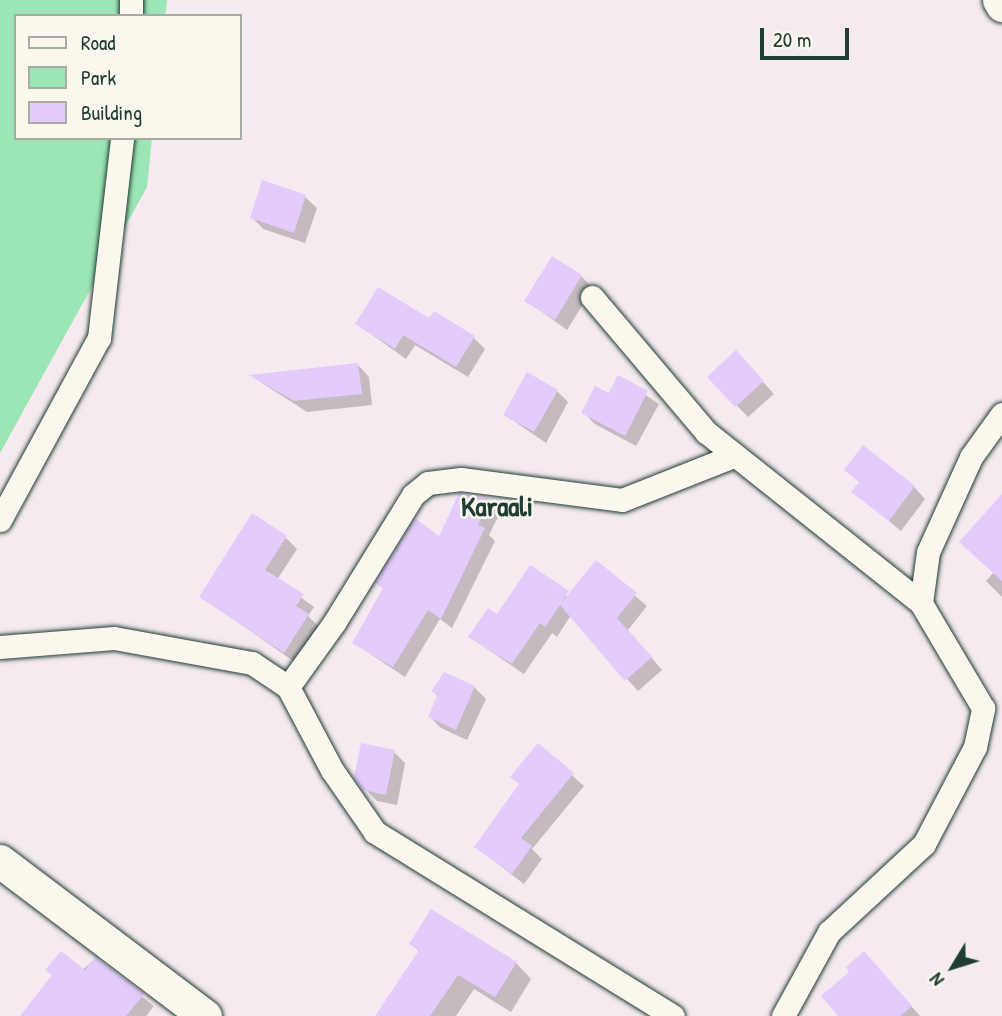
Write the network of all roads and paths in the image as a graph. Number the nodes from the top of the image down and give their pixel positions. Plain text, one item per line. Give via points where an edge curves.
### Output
1 (999, 0) edge
2 (1002, 5) edge
3 (122, 140) edge
4 (592, 297) dead end
5 (1002, 414) edge
6 (733, 456) junction
7 (0, 520) edge
8 (920, 603) junction
9 (0, 647) edge
10 (288, 687) junction
11 (0, 861) edge
12 (205, 1016) edge
13 (673, 1016) edge
14 (783, 1016) edge

1 - 2 street
3 - 7 street via 99,338
4 - 6 street via 706,432
5 - 8 street via 971,457 928,552
6 - 8 street
6 - 10 street via 622,500 461,479 428,483 413,495 334,623
8 - 14 street via 983,708 975,747 924,844 830,932
9 - 10 street via 114,638 252,663
10 - 13 street via 332,770 375,832
11 - 12 street

